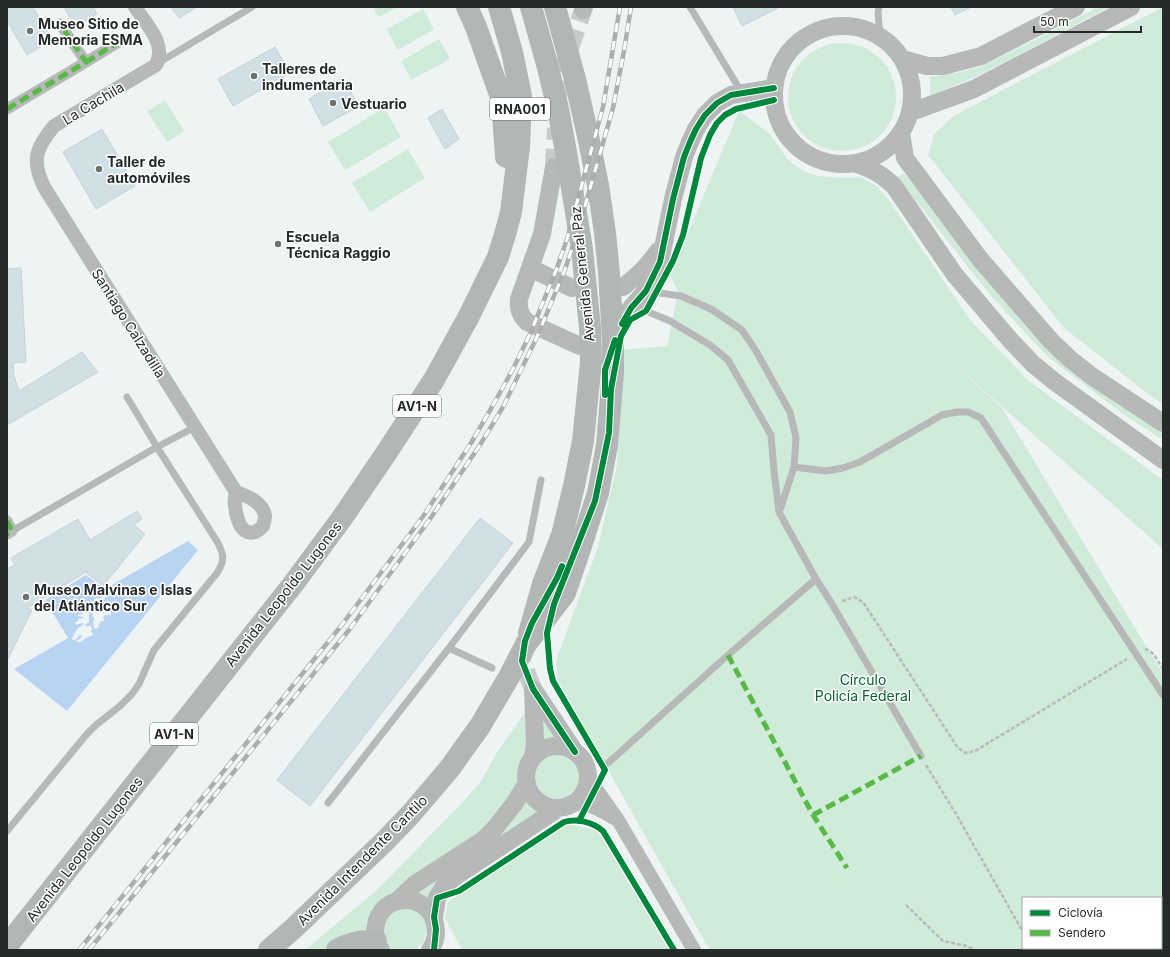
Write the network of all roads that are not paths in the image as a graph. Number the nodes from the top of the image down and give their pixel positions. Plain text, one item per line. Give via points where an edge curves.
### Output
1 (135, 7) edge
2 (252, 7) edge
3 (467, 7) edge
4 (499, 7) edge
5 (530, 7) edge
6 (555, 7) edge
7 (690, 7) edge
8 (879, 7) edge
9 (1076, 7) edge
10 (1130, 7) edge
11 (60, 24) dead end
12 (880, 36) junction
13 (117, 43) dead end
14 (906, 60) junction
15 (86, 62) junction
16 (156, 65) junction
17 (774, 88) junction
18 (742, 93) junction
19 (7, 109) edge
20 (911, 112) junction
21 (901, 133) junction
22 (39, 149) joint
23 (857, 164) junction
24 (554, 167) tunnel mouth
25 (511, 212) junction
26 (664, 240) junction
27 (530, 268) junction
28 (622, 287) dead end
29 (572, 288) dead end
30 (646, 291) junction
31 (631, 308) joint
32 (580, 346) dead end
33 (127, 397) dead end
34 (1163, 423) edge
35 (195, 427) junction
36 (157, 447) junction
37 (1163, 460) edge
38 (794, 467) junction
39 (541, 480) dead end
40 (236, 492) dead end
41 (779, 512) junction
42 (9, 529) edge
43 (816, 579) junction
44 (526, 644) junction
45 (449, 648) junction
46 (492, 668) dead end
47 (1163, 695) edge
48 (575, 752) junction
49 (921, 756) road end
50 (533, 757) junction
51 (608, 763) dead end
52 (587, 776) junction
53 (526, 783) junction
54 (328, 802) dead end
55 (565, 806) junction
56 (618, 820) junction
57 (7, 831) edge
58 (397, 901) junction
59 (434, 917) junction
60 (7, 946) edge
61 (436, 947) edge
62 (379, 948) edge
63 (269, 950) edge
64 (337, 950) edge
65 (694, 950) edge

1 - 16 street via 156,38 159,58
2 - 16 lane
3 - 25 highway via 502,100
4 - 25 highway, RNA001 via 521,96 519,147
5 - 44 highway, Avenida General Paz / RNA001 via 547,64 566,152 582,249 591,362 574,486 562,535 543,584
6 - 44 highway, Avenida General Paz via 575,79 598,185 611,303 613,373 607,445 598,493 565,593
7 - 18 lane
8 - 12 lane
9 - 14 street via 981,56 943,66 927,66
10 - 20 street via 974,89
11 - 15 street
12 - 14 street
12 - 17 street via 861,28 842,25 822,29 804,38 789,51 779,69
13 - 15 street
14 - 20 street via 913,96
15 - 19 street
16 - 22 street, La Cachila via 54,126 43,139
17 - 18 street
17 - 23 street via 778,119 786,136 799,149 815,159 834,164
18 - 26 street via 731,95 717,104 705,115 696,129 684,157
20 - 21 street
21 - 23 street via 888,148 872,159
21 - 34 street via 905,158 980,259 1051,341 1093,377
22 - 35 street, Santiago Calzadilla via 36,160 38,175 44,187
23 - 37 street via 877,172 894,186 954,275 1033,364
24 - 27 street via 542,234
25 - 60 highway, Avenida Leopoldo Lugones / AV1-N via 498,257 435,378 342,518 289,589
26 - 28 street via 651,261
26 - 30 street via 660,262
27 - 29 street
27 - 32 street via 519,299 520,315 527,322
30 - 31 street
30 - 38 lane via 681,296 711,309 742,330 790,412 796,438
31 - 41 lane via 670,321 710,345 728,360 771,435
33 - 36 lane
35 - 36 lane
35 - 40 street, Santiago Calzadilla
36 - 42 lane
36 - 57 lane via 220,546 223,558 221,566 154,650 132,694 96,724
38 - 41 lane
38 - 47 lane via 826,471 843,468 860,462 942,415 968,412 981,418
39 - 45 lane via 529,542
41 - 43 lane
43 - 49 lane
43 - 51 lane
44 - 63 highway, Avenida Intendente Cantilo via 480,726 450,768 384,842
45 - 46 lane
45 - 54 lane
48 - 50 street via 558,746 540,751
48 - 50 street via 533,689
48 - 52 street via 585,767
50 - 53 street via 528,765
52 - 55 street via 583,792 578,799
52 - 56 street
53 - 55 street via 534,799 542,804 550,807
53 - 58 street via 514,804 483,840 415,884
55 - 56 street via 588,805
55 - 59 street via 444,886 437,898
56 - 65 street
58 - 59 street via 412,900 425,906
58 - 62 street via 386,907 378,916 374,929
59 - 61 street
62 - 64 highway via 364,940

